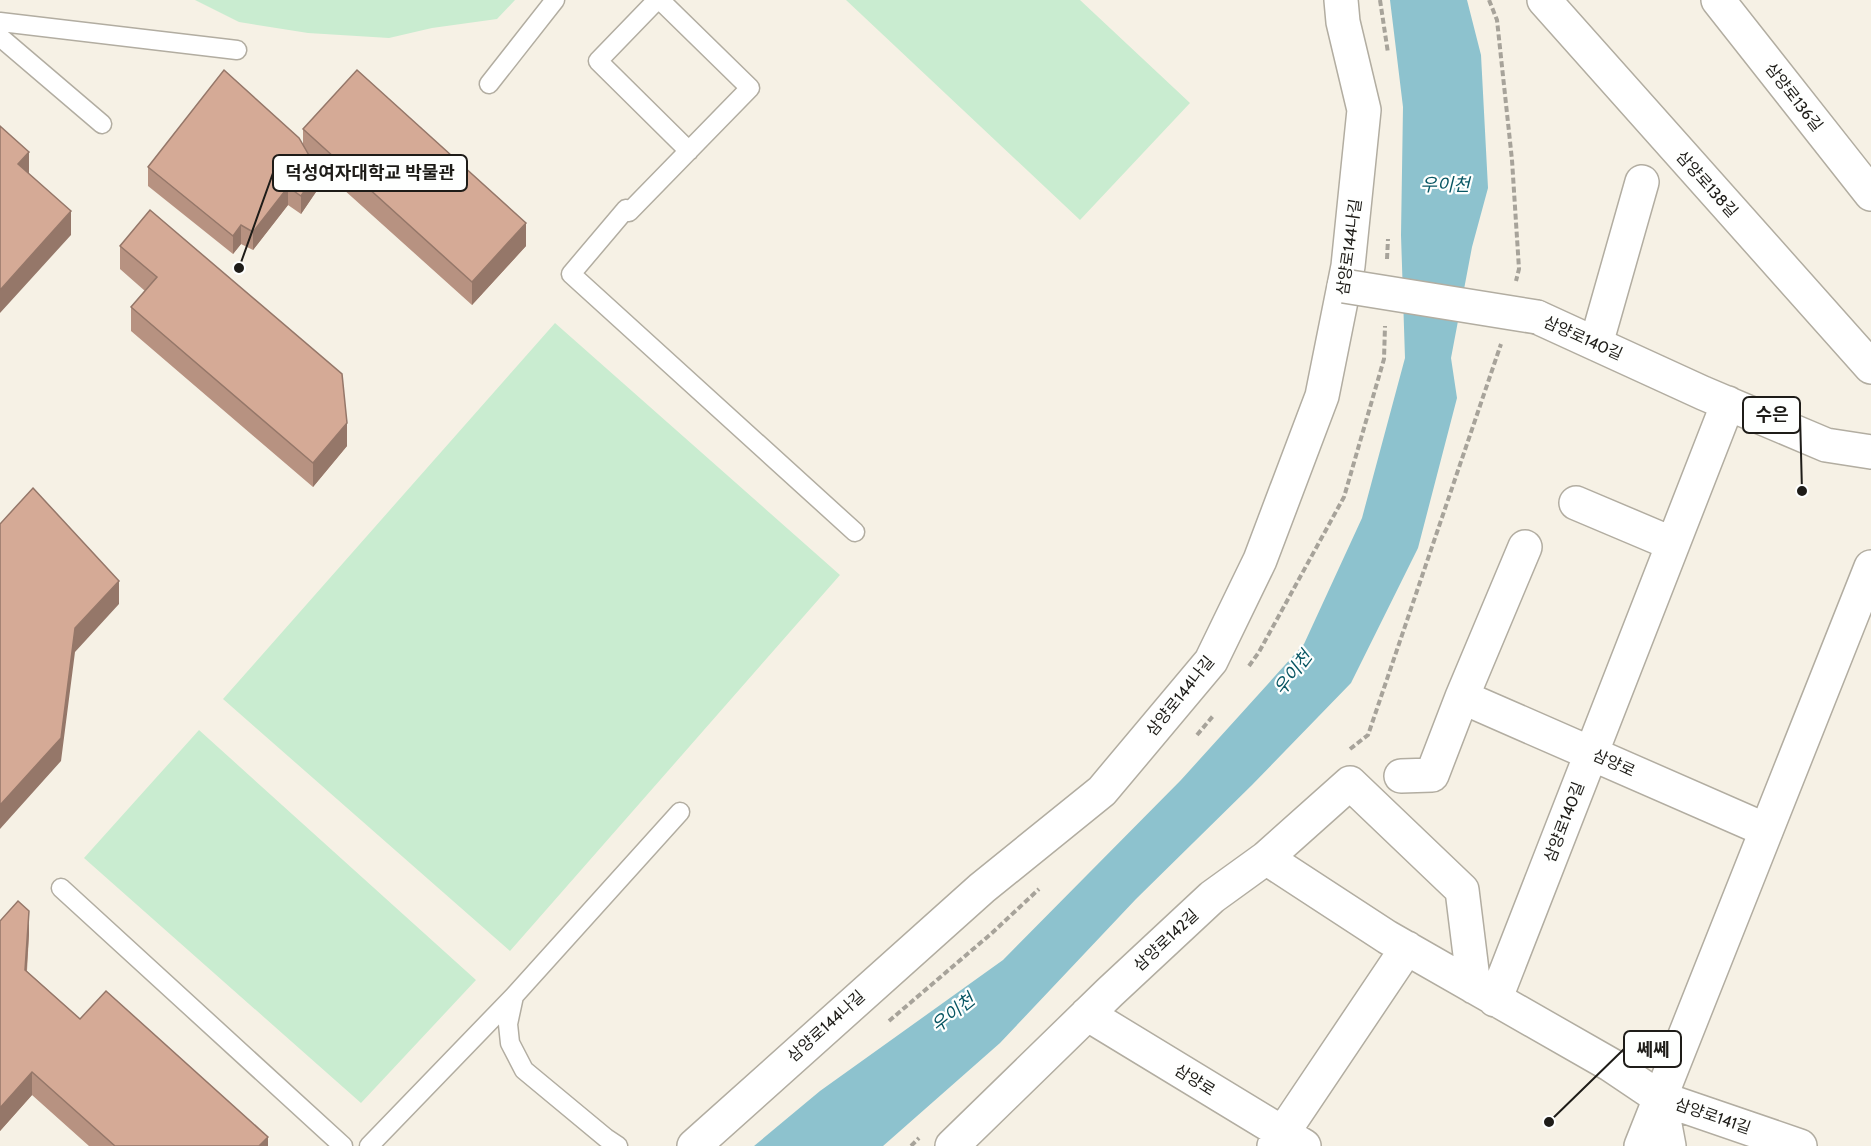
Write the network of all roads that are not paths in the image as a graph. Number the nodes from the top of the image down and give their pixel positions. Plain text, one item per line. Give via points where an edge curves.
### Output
1 (555, 0) edge
2 (659, 0) edge
3 (1341, 0) edge
4 (1544, 0) edge
5 (1718, 0) edge
6 (0, 22) edge
7 (0, 37) edge
8 (237, 50) dead end
9 (489, 84) dead end
10 (102, 124) dead end
11 (689, 151) junction
12 (1642, 182) dead end
13 (1871, 194) edge
14 (1344, 286) junction
15 (1596, 344) junction
16 (1871, 367) edge
17 (1728, 404) junction
18 (1871, 452) edge
19 (1576, 503) dead end
20 (855, 532) dead end
21 (1673, 544) junction
22 (1525, 547) dead end
23 (1871, 567) edge
24 (1462, 697) junction
25 (1591, 753) junction
26 (1401, 776) dead end
27 (680, 812) dead end
28 (1766, 830) junction
29 (1266, 858) junction
30 (60, 888) dead end
31 (1407, 948) junction
32 (1484, 993) junction
33 (514, 996) junction
34 (1087, 1014) junction
35 (1660, 1098) junction
36 (1287, 1142) edge
37 (344, 1146) edge
38 (369, 1146) edge
39 (618, 1146) edge
40 (694, 1146) edge
41 (952, 1146) edge
42 (1641, 1146) edge
43 (1669, 1146) edge
44 (1800, 1146) edge

1 - 9 lane
2 - 11 lane via 598,61
2 - 11 lane via 750,88
3 - 14 street, 삼양로144나길 via 1364,110
4 - 16 street, 삼양로138길
5 - 13 street, 삼양로136길
6 - 8 lane
7 - 10 lane
11 - 20 lane via 628,210 571,274
12 - 15 street
14 - 15 street, 삼양로140길, bridge via 1537,317
14 - 40 street, 삼양로144나길 via 1322,396 1260,560 1210,661 1102,791 982,888
15 - 17 street, 삼양로140길
17 - 18 street, 삼양로140길 via 1826,445
17 - 21 street, 삼양로140길
19 - 21 street
21 - 25 street, 삼양로140길
22 - 24 street
23 - 28 street
24 - 25 street, 삼양로
24 - 26 street via 1432,775
25 - 28 street, 삼양로
25 - 32 street, 삼양로140길
27 - 33 lane
28 - 35 street
29 - 31 street
29 - 32 street, 삼양로142길 via 1350,783 1462,890
29 - 34 street, 삼양로142길 via 1212,897
30 - 37 lane
31 - 32 street
31 - 36 street
32 - 35 street via 1611,1065
33 - 38 lane
33 - 39 lane via 508,1024 510,1043 524,1070
34 - 36 street, 삼양로
34 - 41 street, 삼양로142길
35 - 42 street
35 - 43 street
35 - 44 street, 삼양로141길

